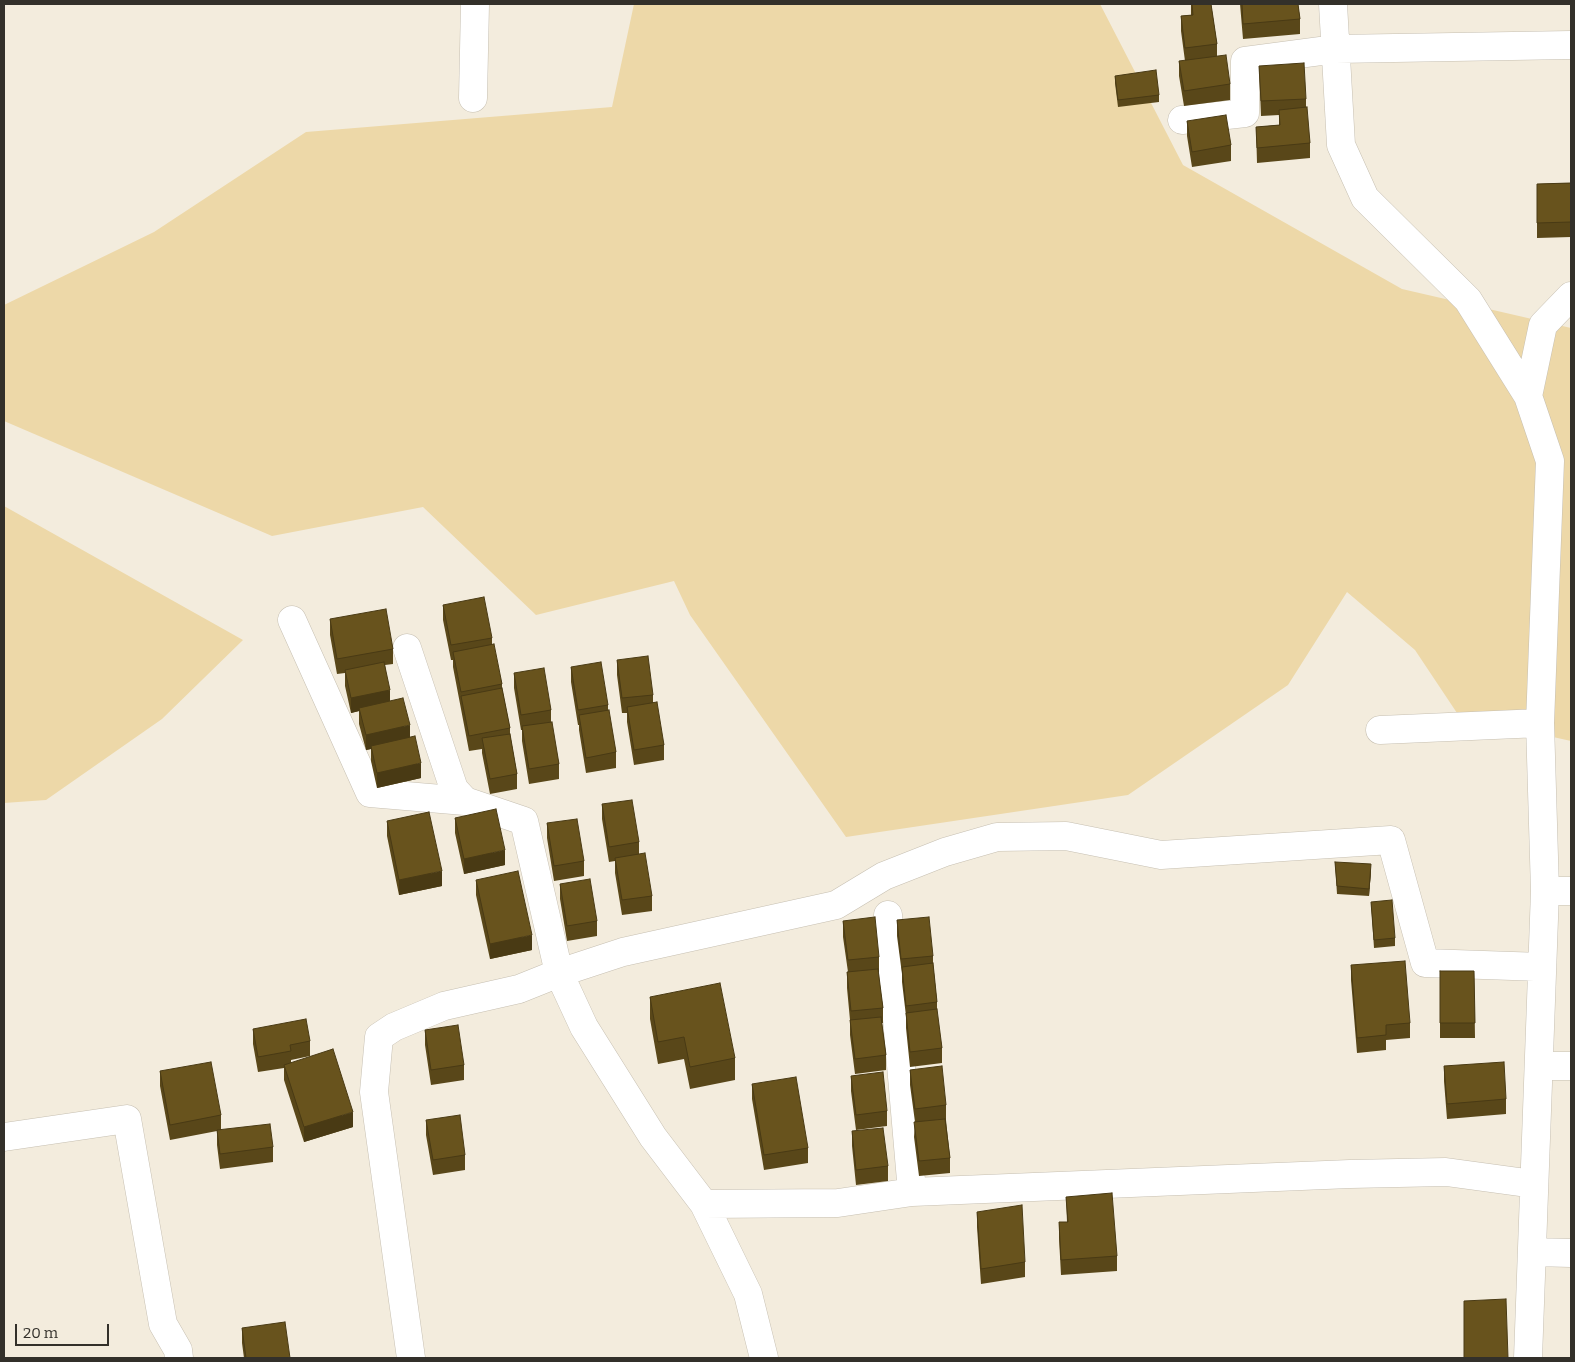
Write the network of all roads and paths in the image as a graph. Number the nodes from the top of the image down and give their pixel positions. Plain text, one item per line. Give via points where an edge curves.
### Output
1 (476, 4) edge
2 (1333, 4) edge
3 (1571, 45) edge
4 (1336, 49) junction
5 (473, 98) dead end
6 (1182, 120) dead end
7 (1571, 296) edge
8 (1528, 396) junction
9 (292, 620) dead end
10 (407, 648) dead end
11 (1540, 724) junction
12 (1380, 730) dead end
13 (465, 801) junction
14 (1558, 891) edge
15 (888, 915) dead end
16 (1542, 967) junction
17 (559, 973) junction
18 (1539, 1066) junction
19 (1571, 1066) edge
20 (4, 1137) edge
21 (1534, 1184) junction
22 (912, 1192) junction
23 (704, 1204) junction
24 (1533, 1252) junction
25 (1571, 1253) edge
26 (179, 1358) edge
27 (411, 1358) edge
28 (764, 1358) edge
29 (1528, 1358) edge

1 - 5 street
2 - 4 street
3 - 4 street
4 - 6 street via 1245,61 1245,113
4 - 8 street via 1341,146 1365,198 1468,300
7 - 8 street via 1543,325
8 - 11 street via 1550,461
9 - 13 street via 370,793
10 - 13 street via 454,788
11 - 12 street
11 - 14 street
13 - 17 street via 524,821
14 - 16 street
15 - 22 street
16 - 17 street via 1426,962 1391,840 1161,855 1066,836 997,837 945,852 884,876 836,905 623,952
16 - 18 street
17 - 23 street via 584,1027 653,1137
17 - 27 street via 520,989 444,1006 394,1026 380,1037 374,1092
18 - 19 street
18 - 21 street
20 - 26 street via 127,1120 163,1324 178,1350
21 - 22 street via 1446,1172
21 - 24 street
22 - 23 street via 838,1203
23 - 28 street via 748,1294
24 - 25 street
24 - 29 street

